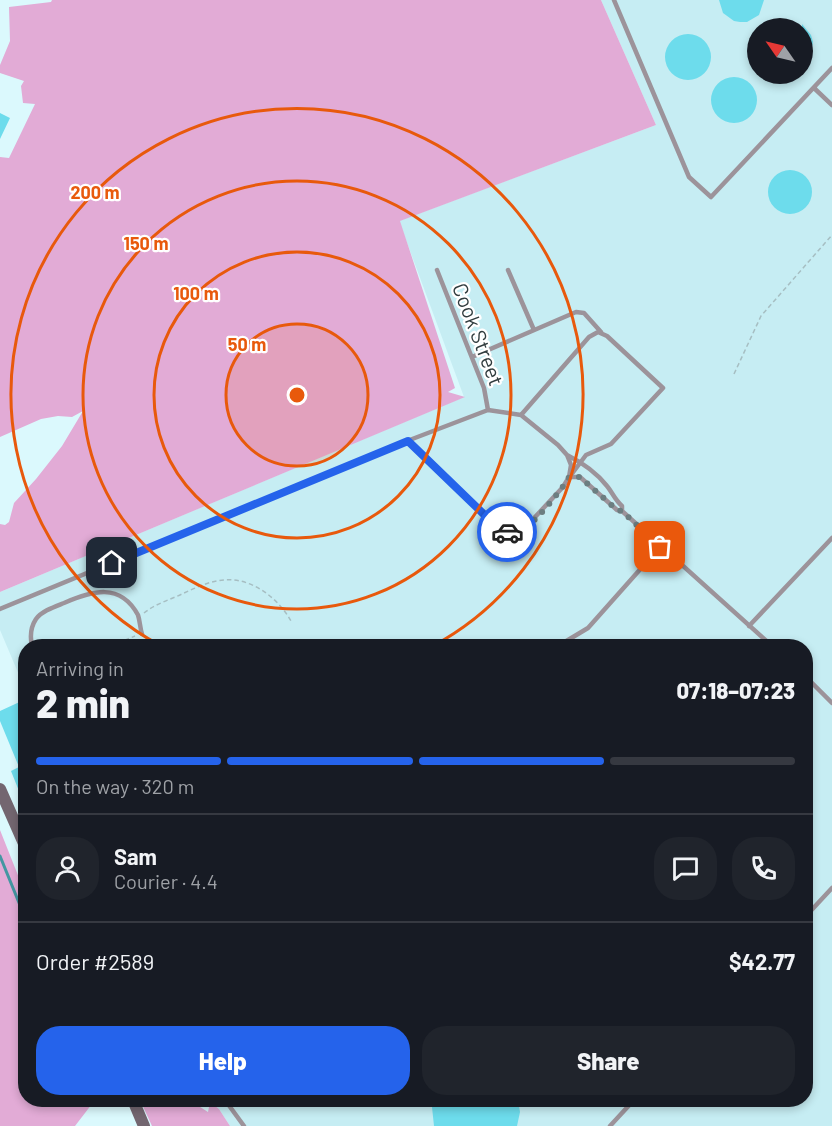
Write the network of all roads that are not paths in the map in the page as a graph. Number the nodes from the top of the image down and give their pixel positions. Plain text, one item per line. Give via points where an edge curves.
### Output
1 (614, 0) edge
2 (832, 68) edge
3 (814, 88) junction
4 (832, 105) edge
5 (437, 270) dead end
6 (508, 270) dead end
7 (534, 330) junction
8 (602, 334) junction
9 (472, 357) junction
10 (488, 410) junction
11 (521, 415) junction
12 (408, 441) junction
13 (567, 454) junction
14 (581, 462) junction
15 (569, 477) junction
16 (622, 511) junction
17 (832, 538) edge
18 (660, 547) junction
19 (0, 609) edge
20 (749, 626) junction
21 (142, 634) road end
22 (30, 639) edge
23 (572, 639) edge
24 (764, 639) edge
25 (813, 684) edge
26 (832, 703) edge
27 (0, 789) edge
28 (18, 830) edge
29 (832, 888) edge
30 (813, 908) edge
31 (136, 1107) edge
32 (230, 1107) edge
33 (628, 1107) edge
34 (144, 1126) edge
35 (244, 1126) edge
36 (610, 1126) edge

1 - 3 lane via 689,177 711,197
2 - 3 lane
3 - 4 lane
5 - 9 lane, Cook Street
6 - 7 lane
7 - 8 lane via 576,312 584,313
7 - 9 lane
8 - 11 lane via 598,332 589,338
8 - 14 lane via 663,387 610,444 586,455
9 - 10 lane, Cook Street
10 - 11 lane
10 - 12 lane
11 - 13 lane
12 - 15 lane via 504,532 524,530
12 - 19 lane
13 - 14 lane
13 - 15 lane via 571,465
14 - 15 lane
14 - 16 lane via 609,488
15 - 16 lane via 580,477
16 - 18 lane
17 - 20 lane
18 - 20 lane
18 - 23 lane via 594,621
20 - 24 lane
21 - 22 lane via 138,617 127,600 105,591 52,608 36,619
25 - 26 lane
27 - 28 main road
29 - 30 lane
31 - 34 main road
32 - 35 lane
33 - 36 lane

